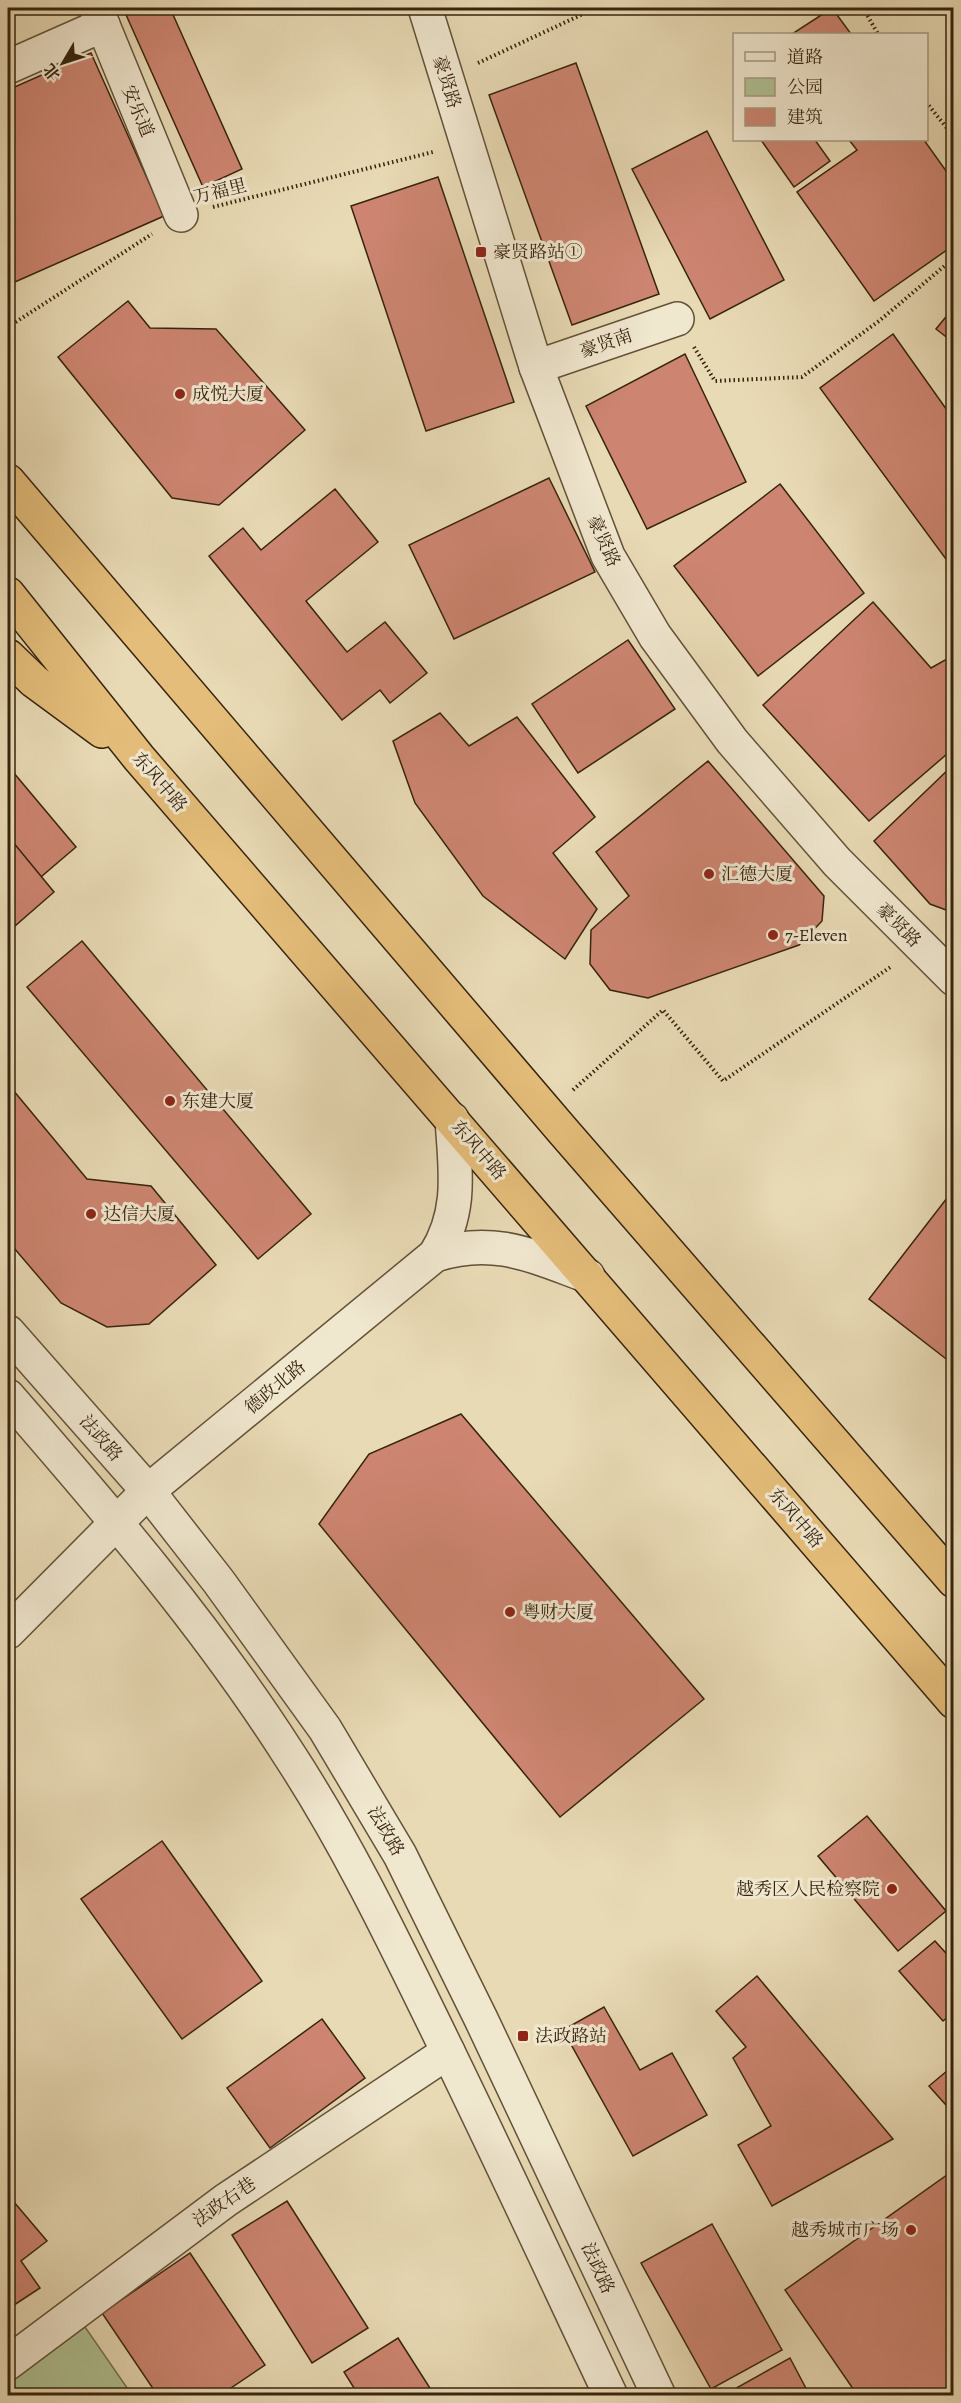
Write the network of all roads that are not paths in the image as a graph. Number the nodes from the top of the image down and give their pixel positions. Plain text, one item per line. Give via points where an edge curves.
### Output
1 (425, 8) edge
2 (99, 16) edge
3 (8, 67) edge
4 (182, 215) road end
5 (677, 319) road end
6 (536, 367) junction
7 (8, 481) edge
8 (8, 594) edge
9 (8, 656) edge
10 (8, 676) edge
11 (139, 758) junction
12 (951, 973) edge
13 (452, 1119) junction
14 (435, 1255) junction
15 (588, 1276) junction
16 (8, 1332) edge
17 (8, 1396) edge
18 (148, 1491) junction
19 (116, 1521) junction
20 (954, 1581) edge
21 (8, 1632) edge
22 (954, 1702) edge
23 (448, 2052) junction
24 (8, 2363) edge
25 (611, 2396) edge
26 (658, 2396) edge

1 - 6 street, 豪贤路
2 - 3 street
2 - 4 street, 安乐道
5 - 6 street, 豪贤南
6 - 12 street, 豪贤路 via 608,556 655,636 732,741 837,862
7 - 20 highway via 547,1113
8 - 11 highway, 东风中路
9 - 11 highway via 34,681
10 - 11 street
11 - 13 highway, 东风中路
13 - 14 street via 455,1206 445,1239
13 - 15 highway, 东风中路
14 - 15 street via 476,1246 498,1248
14 - 18 street, 德政北路
15 - 22 highway, 东风中路
16 - 18 street, 法政路
17 - 19 street
18 - 19 street, 德政北路
18 - 26 street, 法政路 via 326,1729 400,1855
19 - 21 street, 德政北路
19 - 23 street via 235,1674 289,1754 362,1876
23 - 24 street, 法政右巷 via 226,2200
23 - 25 street

